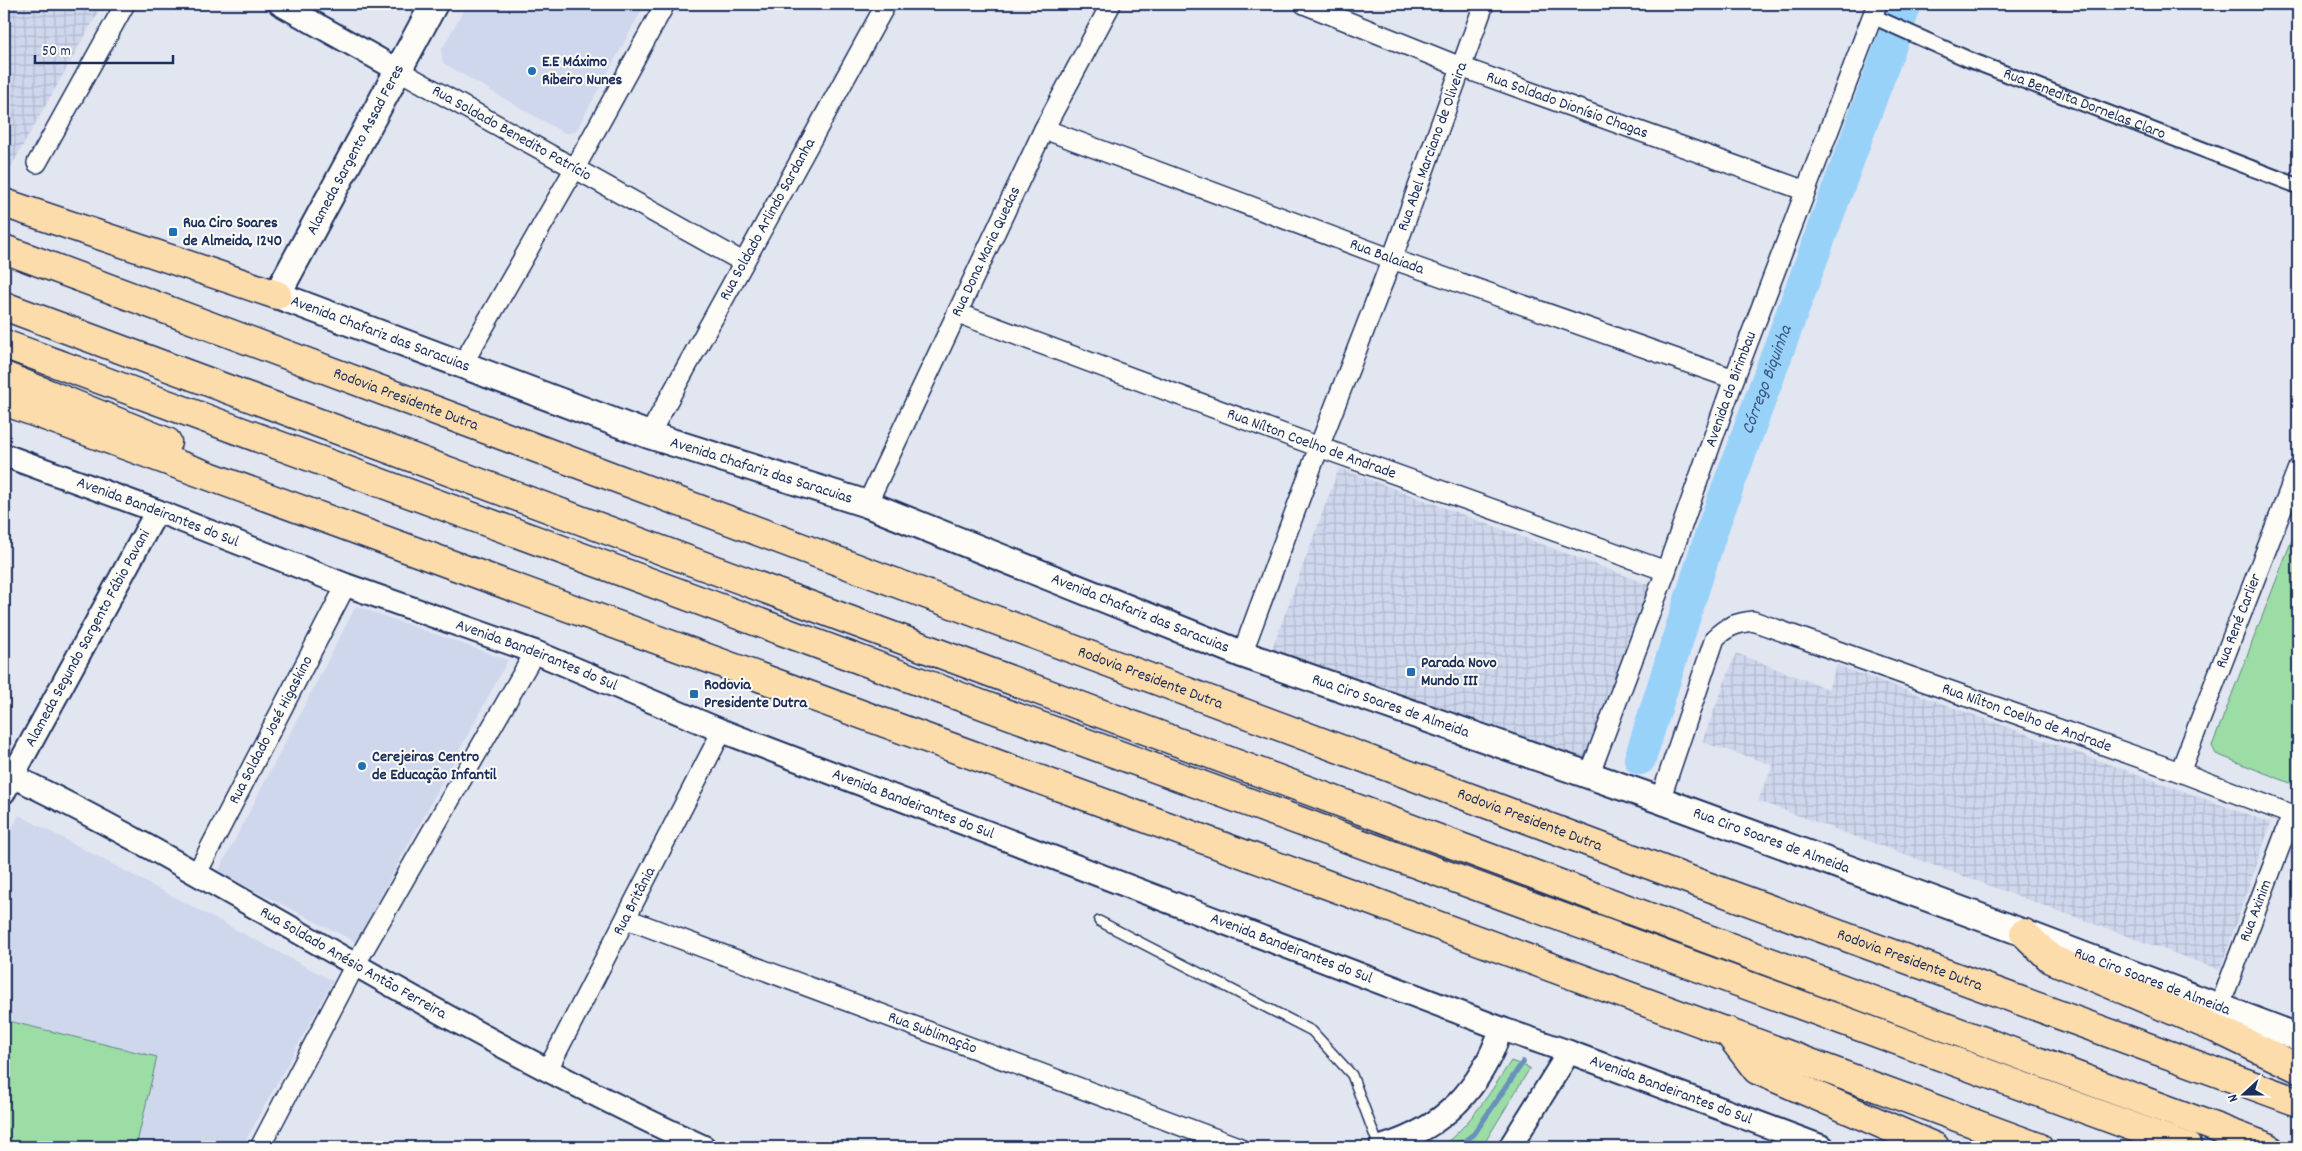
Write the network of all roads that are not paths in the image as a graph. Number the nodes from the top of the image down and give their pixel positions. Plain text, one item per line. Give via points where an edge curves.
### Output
1 (125, 4) edge
2 (280, 4) edge
3 (434, 4) edge
4 (665, 4) edge
5 (886, 4) edge
6 (1111, 4) edge
7 (1304, 4) edge
8 (1484, 4) edge
9 (1878, 10) edge
10 (1460, 67) junction
11 (398, 70) junction
12 (1044, 129) junction
13 (37, 163) dead end
14 (575, 168) junction
15 (2298, 186) edge
16 (1806, 191) junction
17 (4, 203) edge
18 (4, 249) edge
19 (1392, 259) junction
20 (743, 262) junction
21 (277, 296) junction
22 (4, 306) edge
23 (957, 313) junction
24 (4, 344) edge
25 (462, 365) junction
26 (4, 376) edge
27 (1734, 379) junction
28 (4, 401) edge
29 (649, 435) junction
30 (1319, 447) junction
31 (4, 455) edge
32 (2298, 468) edge
33 (867, 504) junction
34 (288, 507) junction
35 (156, 511) junction
36 (1666, 571) junction
37 (346, 585) junction
38 (536, 652) junction
39 (1242, 654) junction
40 (722, 731) junction
41 (2180, 772) junction
42 (1589, 776) junction
43 (7, 780) edge
44 (1660, 800) junction
45 (2295, 816) edge
46 (196, 873) junction
47 (627, 919) junction
48 (1099, 921) dead end
49 (2024, 933) junction
50 (355, 965) junction
51 (2219, 1008) junction
52 (1501, 1028) junction
53 (1727, 1030) junction
54 (2298, 1037) edge
55 (1568, 1052) junction
56 (2298, 1068) edge
57 (547, 1071) junction
58 (2298, 1102) edge
59 (260, 1147) edge
60 (704, 1147) edge
61 (1238, 1147) edge
62 (1380, 1147) edge
63 (1510, 1147) edge
64 (1823, 1147) edge
65 (1935, 1147) edge
66 (2038, 1147) edge
67 (2188, 1147) edge
68 (2268, 1147) edge

1 - 13 street
2 - 11 street, Rua Soldado Benedito Patrício
3 - 11 main road, Alameda Sargento Assad Feres
4 - 14 street
5 - 20 street, Rua Soldado Arlindo Sardanha
6 - 12 street, Rua Dona Maria Quedas
7 - 10 street, Rua Soldado Dionísio Chagas
8 - 10 street, Rua Abel Marciano de Oliveira
9 - 15 street, Rua Benedita Dornelas Claro via 1902,29 1970,60
9 - 16 street, Avenida do Birimbau
10 - 16 street, Rua Soldado Dionísio Chagas
10 - 19 street, Rua Abel Marciano de Oliveira
11 - 14 street, Rua Soldado Benedito Patrício
11 - 21 main road, Alameda Sargento Assad Feres
12 - 19 street, Rua Balaiada
12 - 23 street, Rua Dona Maria Quedas
14 - 20 street, Rua Soldado Benedito Patrício
14 - 25 street
16 - 27 street, Avenida do Birimbau
17 - 21 highway
18 - 58 highway, Rodovia Presidente Dutra via 1690,880
19 - 27 street, Rua Balaiada
19 - 30 street, Rua Abel Marciano de Oliveira
20 - 29 street, Rua Soldado Arlindo Sardanha
21 - 25 main road, Avenida Chafariz das Saracuias
22 - 68 highway
23 - 30 street, Rua Nílton Coelho de Andrade
23 - 33 street, Rua Dona Maria Quedas
24 - 67 highway via 486,524
25 - 29 main road, Avenida Chafariz das Saracuias
26 - 34 highway via 247,475
27 - 36 street, Avenida do Birimbau
28 - 34 highway
29 - 33 main road, Avenida Chafariz das Saracuias
30 - 36 street, Rua Nílton Coelho de Andrade
30 - 39 street, Rua Abel Marciano de Oliveira
31 - 35 street, Avenida Bandeirantes do Sul
32 - 41 street, Rua René Carlier
33 - 39 main road, Avenida Chafariz das Saracuias
34 - 53 highway
35 - 37 street, Avenida Bandeirantes do Sul
35 - 43 street, Alameda Segundo Sargento Fábio Pavani
36 - 42 street, Avenida do Birimbau
37 - 38 street, Avenida Bandeirantes do Sul
37 - 46 street, Rua Soldado José Higaskino
38 - 40 street, Avenida Bandeirantes do Sul
38 - 50 street
39 - 42 main road, Rua Ciro Soares de Almeida
40 - 47 street, Rua Britânia
40 - 52 street, Avenida Bandeirantes do Sul
41 - 44 street, Rua Nílton Coelho de Andrade via 1754,621 1725,628 1715,638
41 - 45 street, Rua Nílton Coelho de Andrade
42 - 44 main road, Rua Ciro Soares de Almeida
43 - 46 street, Rua Soldado Anésio Antão Ferreira
44 - 49 main road, Rua Ciro Soares de Almeida
45 - 51 street, Rua Axinim
46 - 50 street, Rua Soldado Anésio Antão Ferreira
47 - 57 street, Rua Britânia
47 - 61 street, Rua Sublimação
48 - 62 lane via 1312,1031 1352,1075
49 - 51 main road, Rua Ciro Soares de Almeida
49 - 56 highway via 2050,959 2217,1029
50 - 57 street, Rua Soldado Anésio Antão Ferreira
50 - 59 street
51 - 54 main road, Rua Ciro Soares de Almeida
52 - 55 street, Avenida Bandeirantes do Sul
52 - 62 street via 1486,1066 1455,1107 1418,1133
53 - 65 highway via 1757,1070
53 - 66 highway
55 - 63 street
55 - 64 street, Avenida Bandeirantes do Sul
57 - 60 street, Rua Soldado Anésio Antão Ferreira

